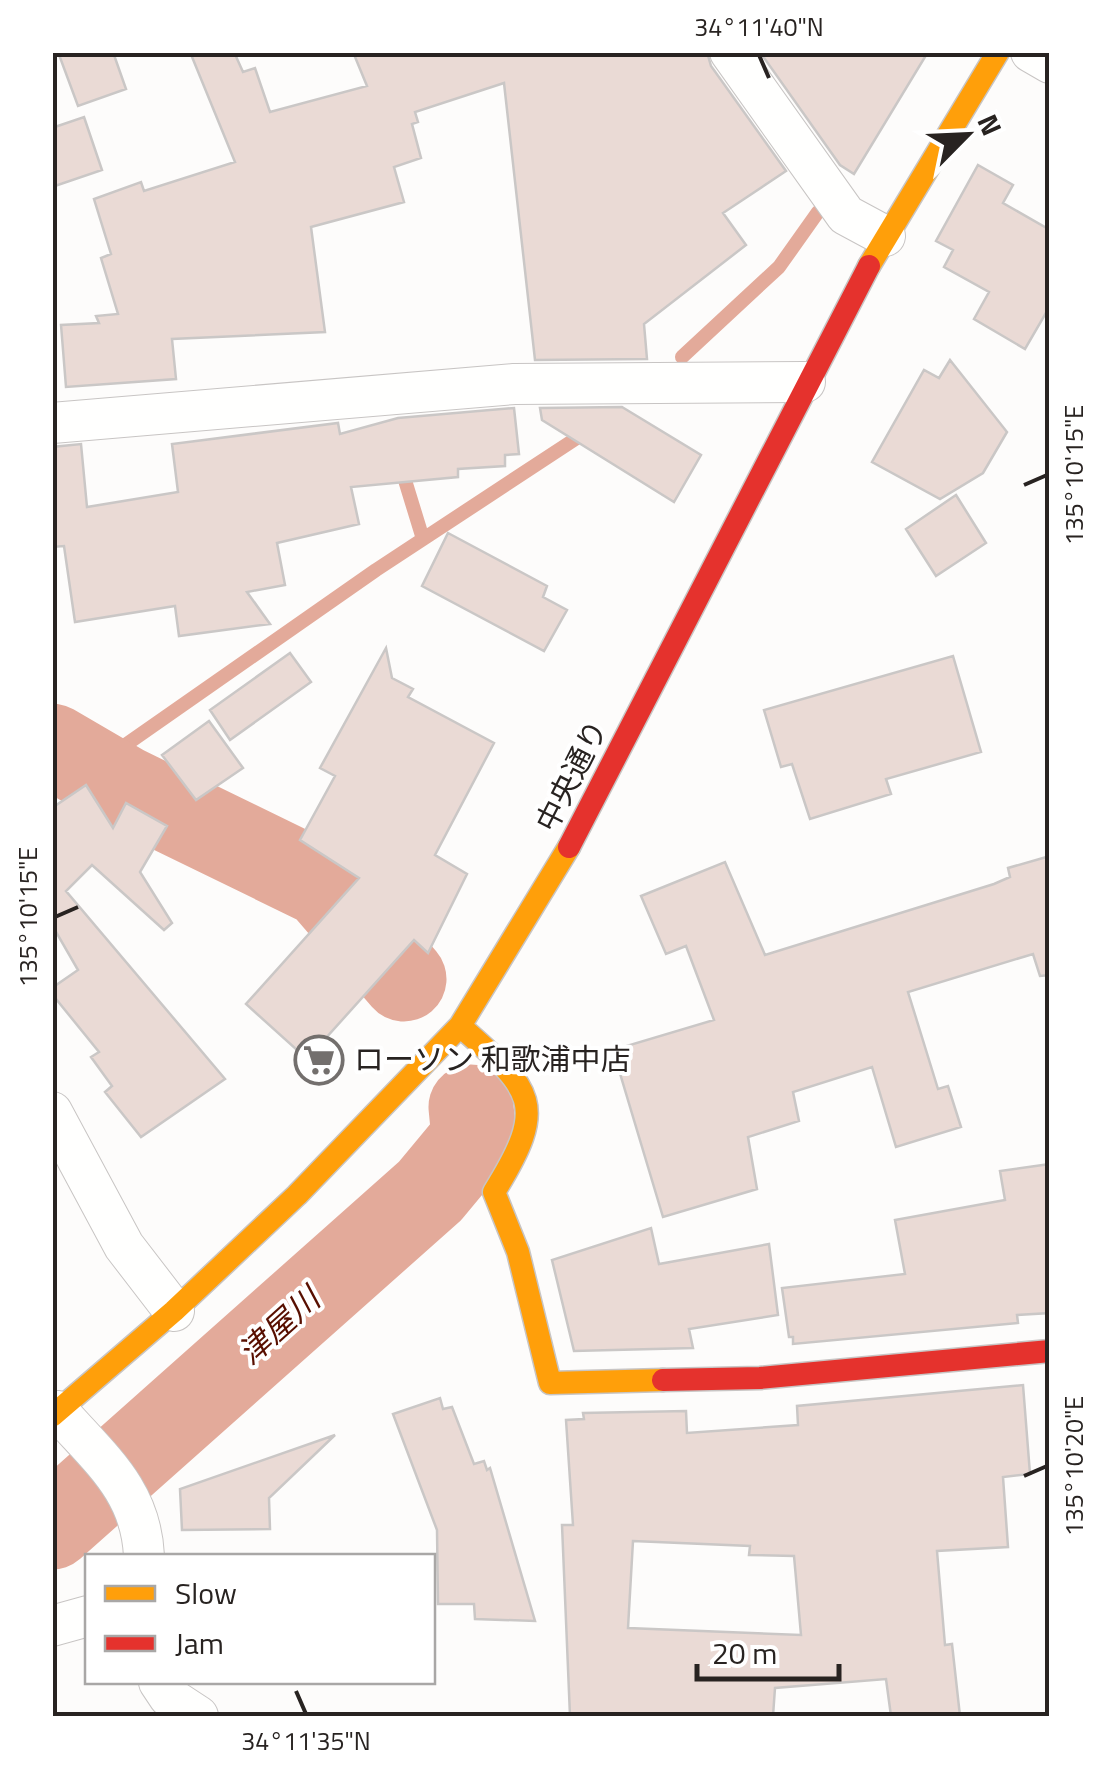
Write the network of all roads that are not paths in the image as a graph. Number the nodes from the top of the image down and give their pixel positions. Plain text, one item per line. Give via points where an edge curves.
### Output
1 (730, 52) edge
2 (998, 52) edge
3 (1032, 52) edge
4 (1050, 63) edge
5 (884, 236) junction
6 (805, 382) junction
7 (52, 423) edge
8 (460, 1026) junction
9 (52, 1112) edge
10 (174, 1311) junction
11 (1050, 1351) edge
12 (55, 1413) edge
13 (144, 1554) edge
14 (85, 1617) edge
15 (52, 1626) edge
16 (160, 1684) edge
17 (198, 1716) edge

1 - 5 street via 846,215
2 - 5 main road, 中央通り
3 - 4 street
5 - 6 main road, 中央通り
6 - 7 street via 514,384
6 - 8 main road, 中央通り via 550,885
8 - 10 main road, 中央通り
8 - 11 main road via 499,1060 527,1100 532,1120 526,1144 494,1192 518,1252 550,1384 760,1378
9 - 10 street via 124,1246
10 - 12 main road, 中央通り
12 - 13 street via 130,1494 143,1524
14 - 15 street
16 - 17 street via 168,1698

